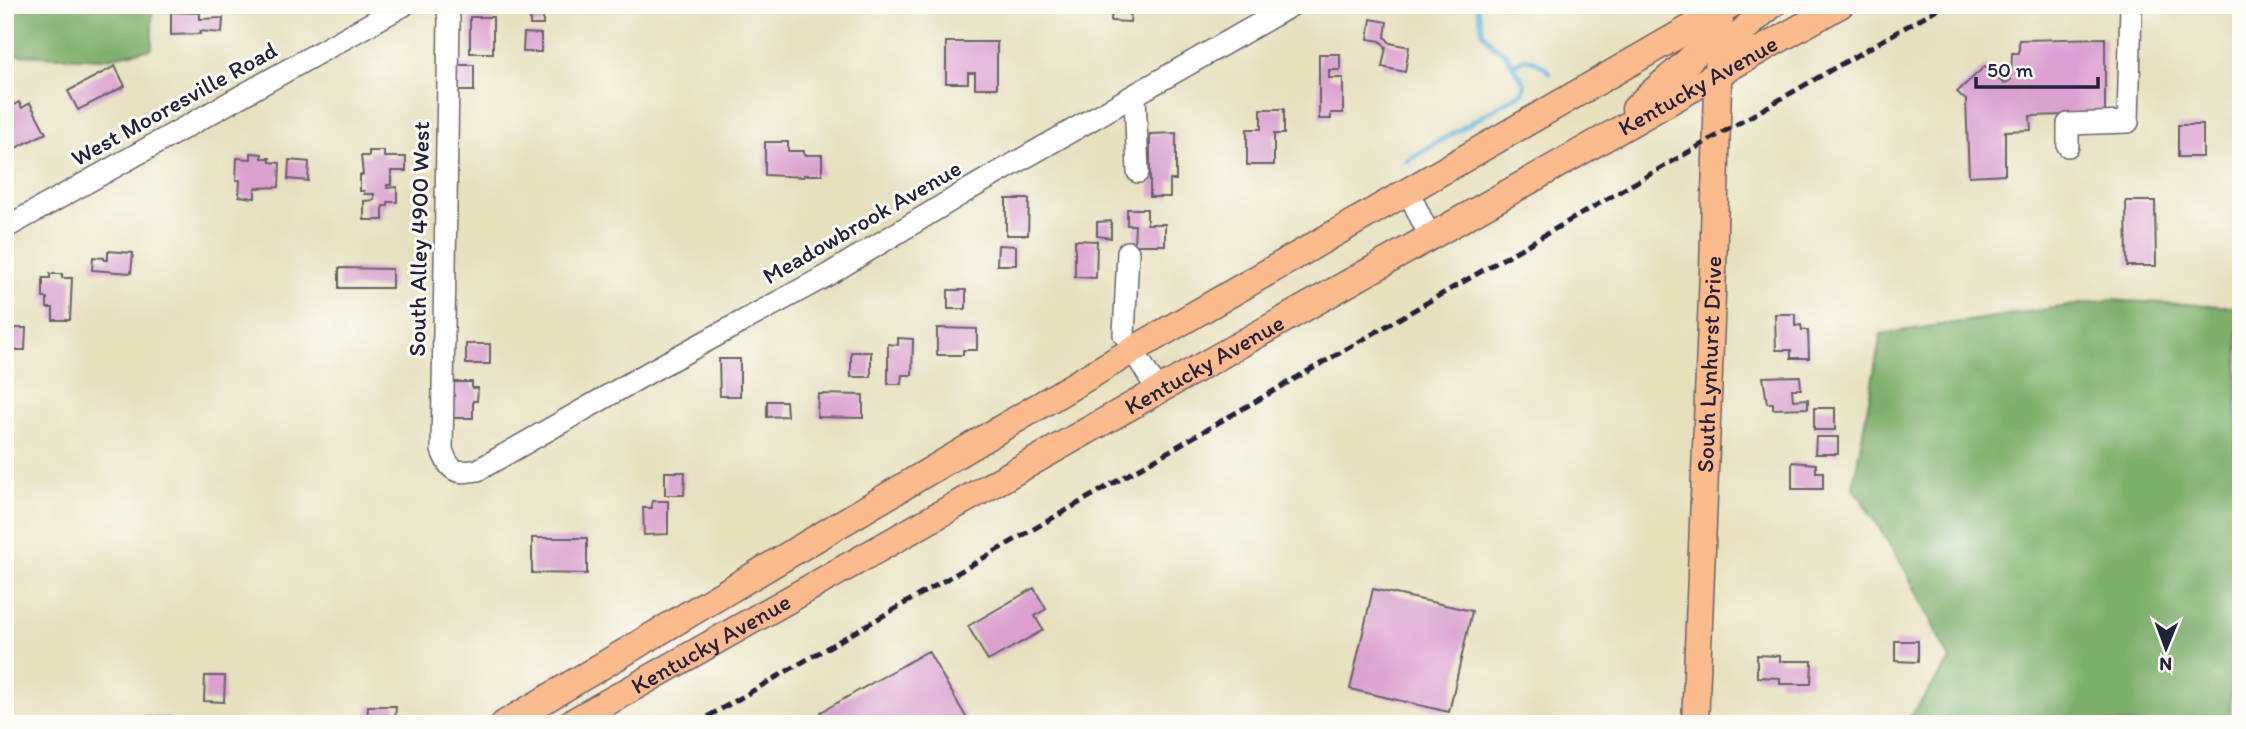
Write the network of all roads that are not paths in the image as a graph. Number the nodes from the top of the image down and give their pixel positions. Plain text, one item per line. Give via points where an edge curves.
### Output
1 (404, 5) edge
2 (447, 5) edge
3 (1293, 5) edge
4 (1772, 5) edge
5 (1840, 5) edge
6 (2131, 5) edge
7 (1724, 7) edge
8 (1718, 75) junction
9 (1135, 96) junction
10 (1620, 130) junction
11 (2068, 146) dead end
12 (1138, 172) dead end
13 (1408, 191) junction
14 (5, 228) edge
15 (1430, 237) junction
16 (1128, 251) dead end
17 (1129, 343) junction
18 (1158, 391) junction
19 (454, 470) joint
20 (503, 724) edge
21 (569, 724) edge
22 (1695, 724) edge

1 - 14 street, West Mooresville Road
2 - 19 street, South Alley 4900 West via 442,450
3 - 9 street, Meadowbrook Avenue
4 - 8 main road via 1737,36
5 - 8 main road, Kentucky Avenue
6 - 11 street via 2129,122 2068,124
7 - 8 main road, South Lynhurst Drive
7 - 10 main road via 1697,54 1642,100
7 - 13 main road, Kentucky Avenue
8 - 10 main road, Kentucky Avenue
8 - 22 main road, South Lynhurst Drive
9 - 12 street
9 - 19 street, Meadowbrook Avenue via 826,276 478,470
10 - 15 main road, Kentucky Avenue
13 - 15 street
13 - 17 main road, Kentucky Avenue
15 - 18 main road, Kentucky Avenue
16 - 17 street
17 - 18 street
17 - 20 main road, Kentucky Avenue
18 - 21 main road, Kentucky Avenue

